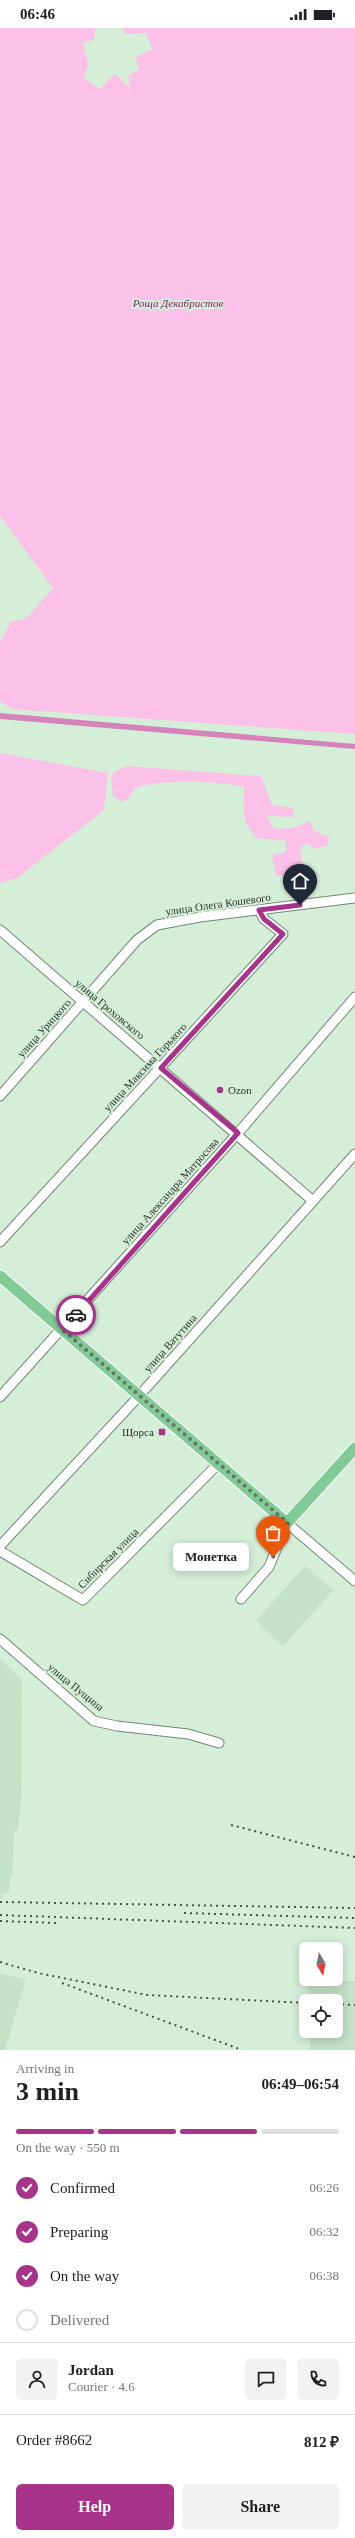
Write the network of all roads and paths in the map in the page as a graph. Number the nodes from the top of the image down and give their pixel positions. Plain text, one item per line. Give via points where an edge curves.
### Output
1 (355, 898) edge
2 (259, 910) junction
3 (157, 925) joint
4 (0, 930) edge
5 (355, 997) edge
6 (83, 1002) junction
7 (161, 1068) junction
8 (0, 1096) edge
9 (238, 1133) junction
10 (355, 1154) edge
11 (313, 1201) junction
12 (0, 1242) edge
13 (0, 1276) edge
14 (63, 1330) junction
15 (139, 1396) junction
16 (0, 1397) edge
17 (355, 1448) edge
18 (218, 1464) junction
19 (288, 1523) junction
20 (0, 1546) edge
21 (0, 1551) edge
22 (355, 1581) edge
23 (241, 1599) dead end
24 (0, 1639) edge
25 (219, 1743) dead end

1 - 2 street, улица Олега Кошевого
2 - 3 street, улица Олега Кошевого
2 - 7 street, улица Максима Горького via 264,919 283,934
3 - 6 street, улица Урицкого via 137,940
4 - 6 street, улица Гроховского
5 - 9 street, улица Александра Матросова
6 - 7 street, улица Гроховского
6 - 8 street, улица Урицкого
7 - 9 street, улица Гроховского
7 - 12 street, улица Максима Горького
9 - 11 street, улица Гроховского
9 - 14 street, улица Александра Матросова
10 - 11 street, улица Ватутина
11 - 15 street, улица Ватутина
13 - 14 main road
14 - 15 main road
14 - 16 street, улица Александра Матросова
15 - 18 main road
15 - 20 street, улица Ватутина
17 - 19 main road
18 - 19 main road
18 - 21 street, Сибирская улица via 83,1600
19 - 22 street
19 - 23 street via 269,1567
24 - 25 street, улица Пущина via 94,1721 188,1734

